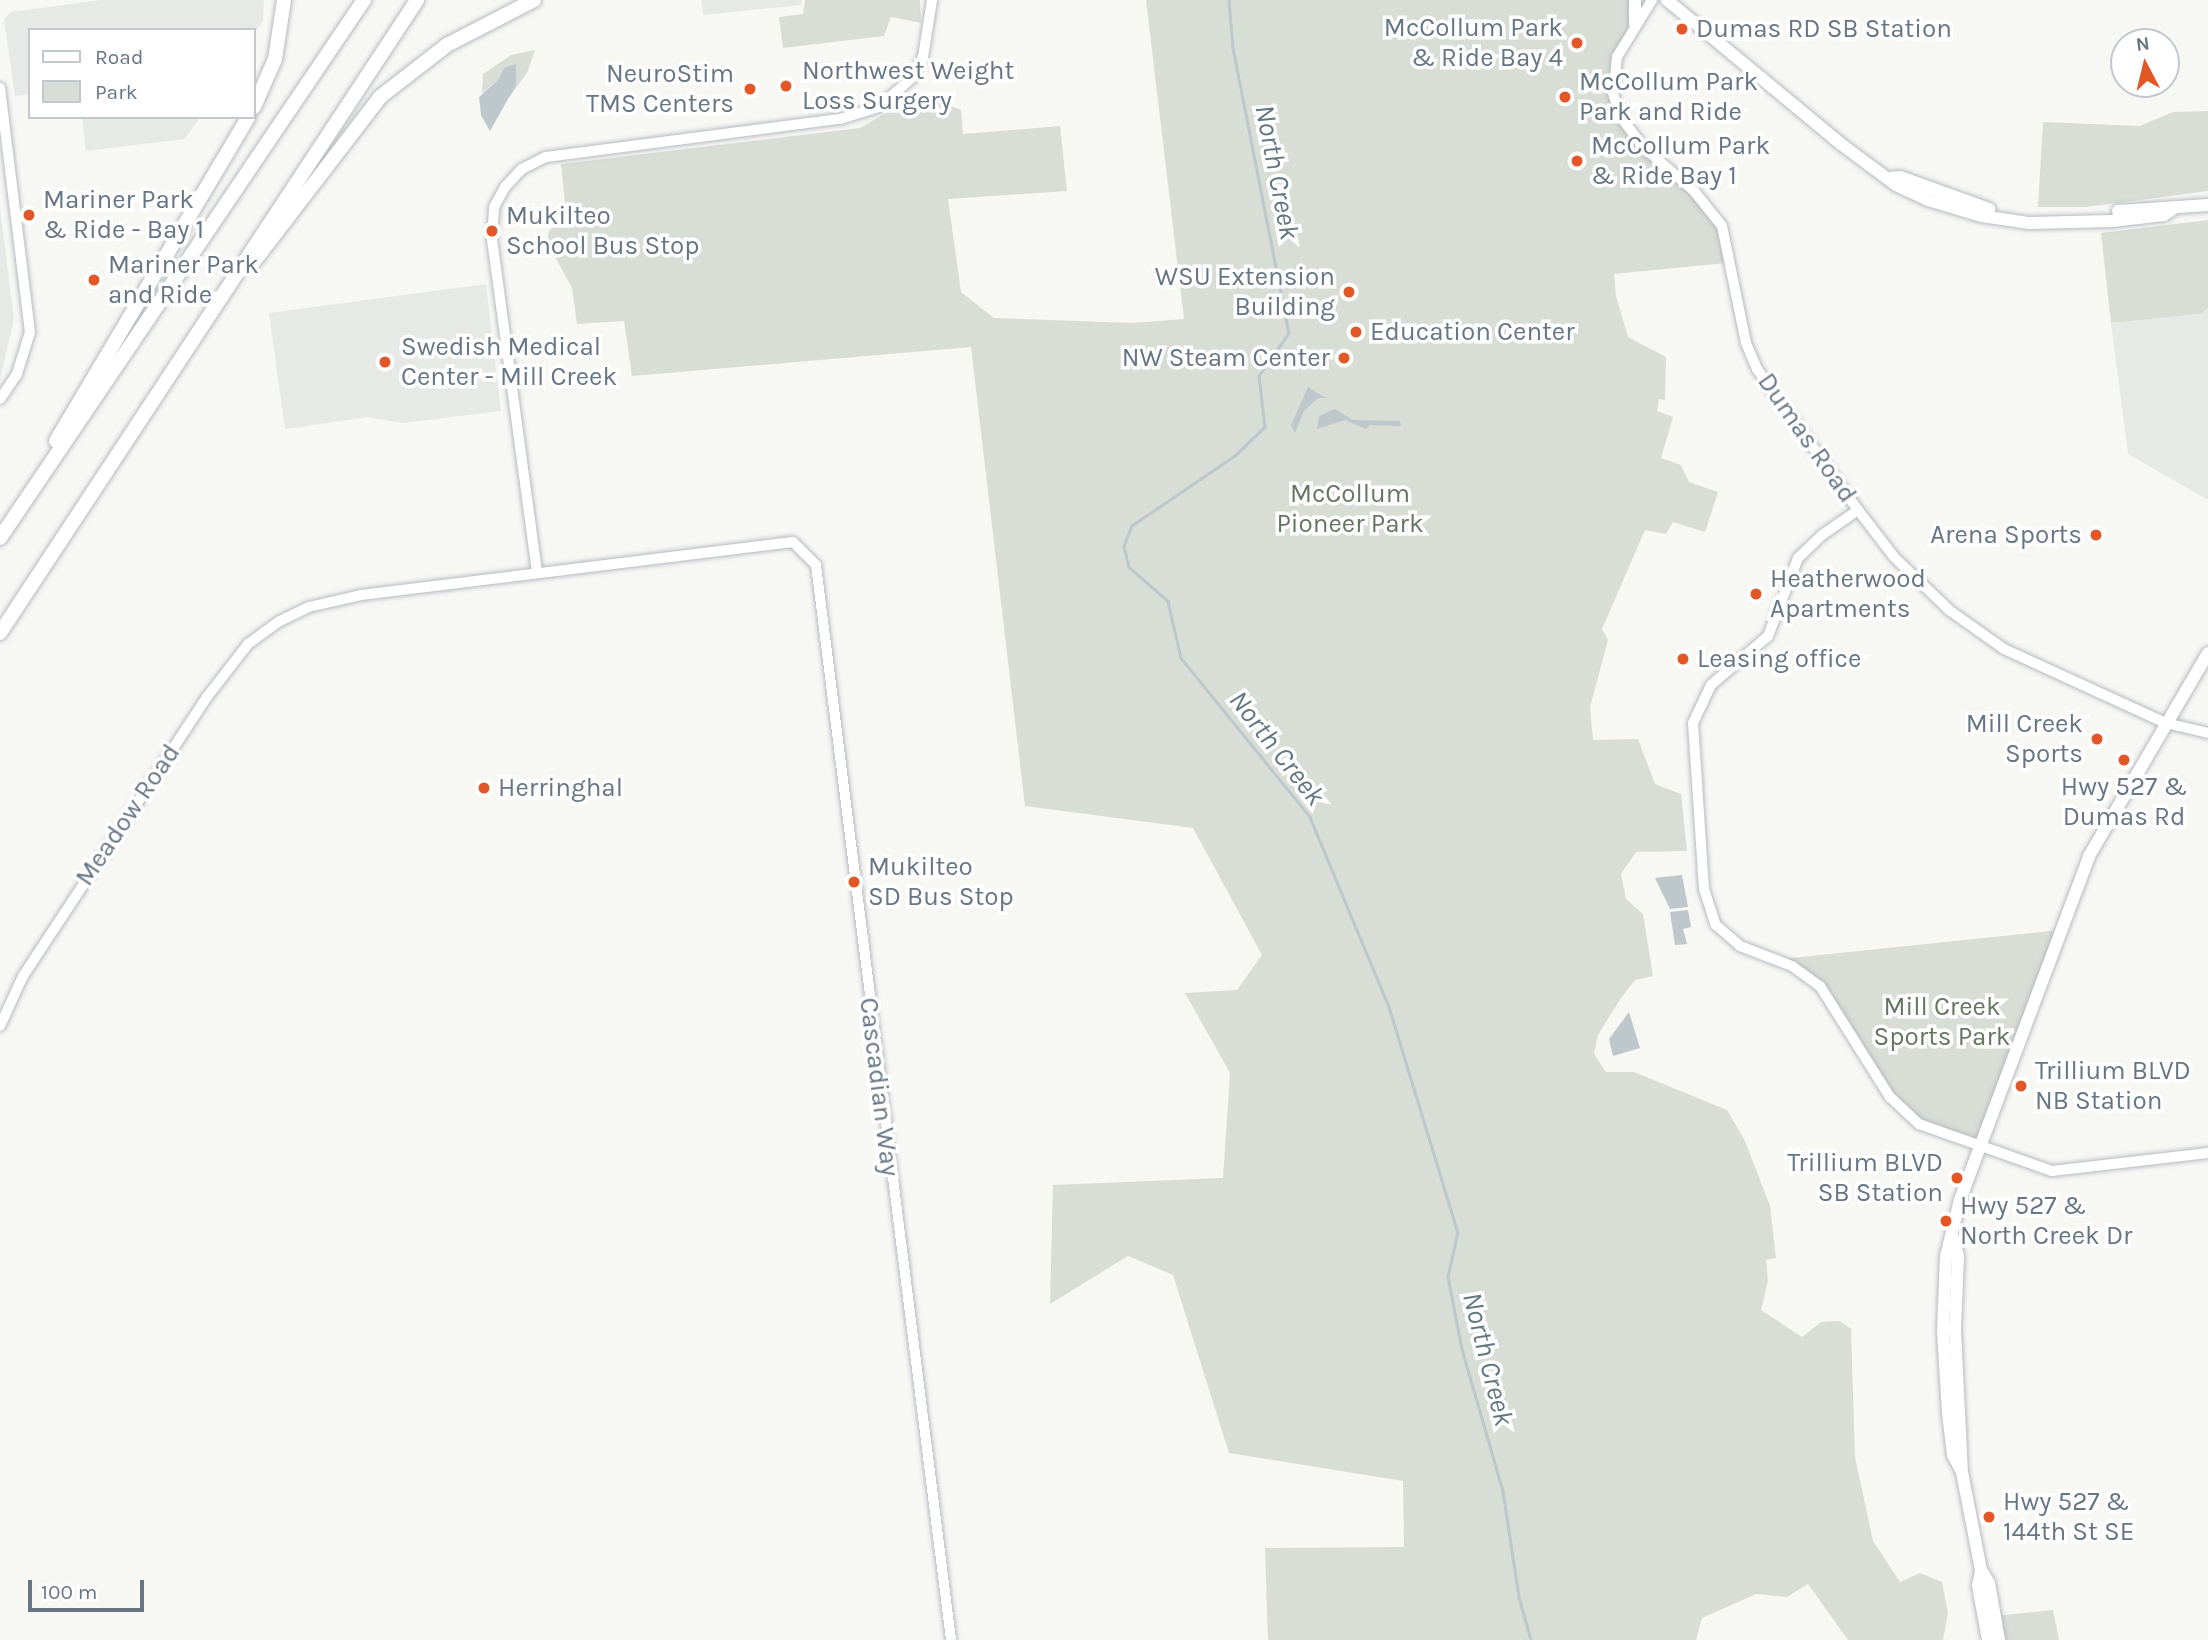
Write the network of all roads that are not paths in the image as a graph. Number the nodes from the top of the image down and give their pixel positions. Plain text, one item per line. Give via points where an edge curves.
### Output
1 (284, 0) edge
2 (364, 0) edge
3 (417, 0) edge
4 (534, 0) edge
5 (932, 0) edge
6 (1635, 0) edge
7 (1653, 0) edge
8 (1667, 0) edge
9 (1635, 24) junction
10 (0, 88) edge
11 (256, 102) edge
12 (247, 119) edge
13 (2208, 205) edge
14 (194, 336) junction
15 (0, 399) edge
16 (1858, 510) junction
17 (0, 537) edge
18 (793, 542) joint
19 (537, 572) junction
20 (0, 633) edge
21 (2208, 653) edge
22 (2166, 723) junction
23 (2208, 733) edge
24 (0, 1026) edge
25 (1982, 1146) junction
26 (2208, 1153) edge
27 (1981, 1570) junction
28 (951, 1640) edge
29 (1988, 1640) edge
30 (1999, 1640) edge

1 - 11 highway via 275,59
2 - 17 highway
3 - 14 highway
4 - 14 highway via 447,45 380,97
5 - 19 street via 929,38 914,76 879,107 851,117 546,157 522,169 494,207 492,237
6 - 9 main road
7 - 9 street, Dumas Road
8 - 13 main road via 1841,144 1896,185 1940,204 2016,222 2112,220
9 - 16 street, Dumas Road via 1613,74 1620,116 1638,141 1710,208 1722,226 1741,321 1757,369
10 - 15 street via 30,332 17,374
12 - 17 highway
14 - 20 highway
16 - 22 street, Dumas Road via 1894,557 1949,610 2004,649
16 - 25 street via 1809,545 1793,569 1768,636 1730,666 1699,703 1691,743 1704,889 1709,912 1723,934 1806,974 1820,986 1900,1110 1919,1124
18 - 19 street, Meadow Road
18 - 28 street, Cascadian Way via 816,565
19 - 24 street, Meadow Road via 309,607 245,646 206,697 23,976
21 - 22 main road
22 - 23 street, Dumas Road
22 - 25 main road via 2089,856
25 - 26 street via 2052,1171
25 - 27 main road via 1960,1200 1954,1239 1958,1257 1955,1330 1965,1452 1962,1472
27 - 29 main road via 1978,1586
27 - 30 main road via 1989,1583

